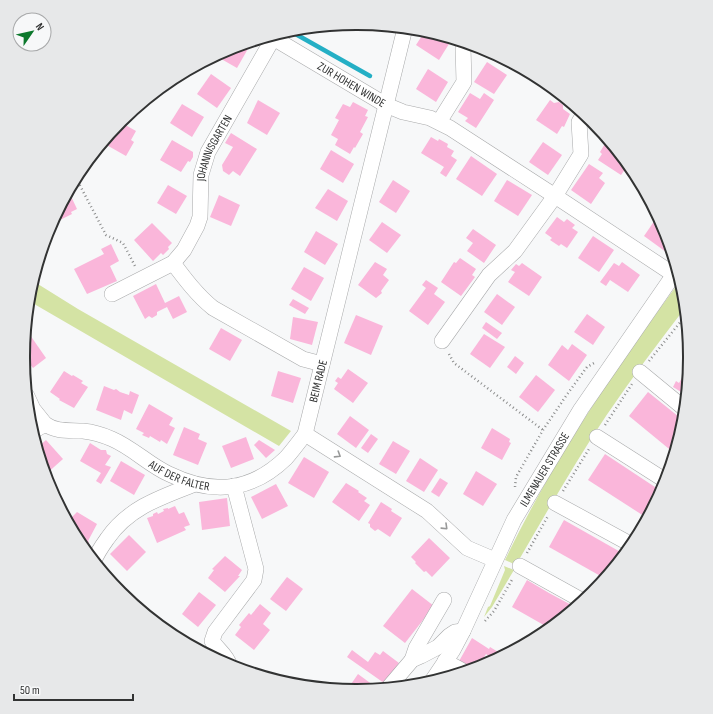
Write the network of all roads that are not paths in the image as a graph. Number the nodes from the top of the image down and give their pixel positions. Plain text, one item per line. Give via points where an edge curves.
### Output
1 (404, 34) edge
2 (280, 40) edge
3 (269, 43) edge
4 (463, 49) edge
5 (386, 105) junction
6 (580, 120) edge
7 (438, 122) junction
8 (555, 196) junction
9 (173, 263) junction
10 (671, 270) edge
11 (673, 275) edge
12 (112, 294) dead end
13 (442, 341) road end
14 (322, 364) junction
15 (640, 372) road end
16 (679, 404) edge
17 (34, 410) edge
18 (45, 424) junction
19 (38, 428) edge
20 (305, 434) junction
21 (597, 437) dead end
22 (660, 477) edge
23 (195, 484) junction
24 (234, 486) junction
25 (555, 503) dead end
26 (626, 542) edge
27 (97, 556) edge
28 (495, 560) junction
29 (520, 566) dead end
30 (577, 597) edge
31 (444, 600) dead end
32 (463, 631) junction
33 (226, 656) edge
34 (412, 660) junction
35 (445, 661) junction
36 (456, 668) edge
37 (437, 673) edge
38 (394, 682) edge

1 - 5 street, BEIM RADE
2 - 5 street, ZUR HOHEN WINDE
3 - 9 street, JOHANNISGARTEN via 208,152 201,174 197,226 184,250
4 - 7 street via 464,82
5 - 7 street, ZUR HOHEN WINDE
5 - 14 street, BEIM RADE
6 - 8 street via 581,154
7 - 8 street, ZUR HOHEN WINDE
8 - 10 street, ZUR HOHEN WINDE
8 - 13 street via 515,251 489,275
9 - 12 street, JOHANNISGARTEN
9 - 14 street via 213,308 303,359
11 - 28 street, ILMENAUER STRASSE via 581,409 514,520
14 - 20 street, BEIM RADE
15 - 16 street
17 - 18 street
18 - 19 street
18 - 23 street, AUF DER FALTER via 54,429 85,431 111,438 169,474
20 - 24 street, AUF DER FALTER via 272,470
20 -> 28 street via 427,511 467,548
21 - 22 street
23 - 24 street, AUF DER FALTER via 216,488
23 - 27 street via 156,499 130,514 114,530
24 - 33 street via 256,575 215,632 212,641
25 - 26 street
28 - 32 street, ILMENAUER STRASSE
29 - 30 street
31 - 34 street via 416,648
32 - 34 street via 455,632 438,647
32 - 35 street, ILMENAUER STRASSE
34 - 38 street
35 - 36 street
35 - 37 street, ILMENAUER STRASSE

